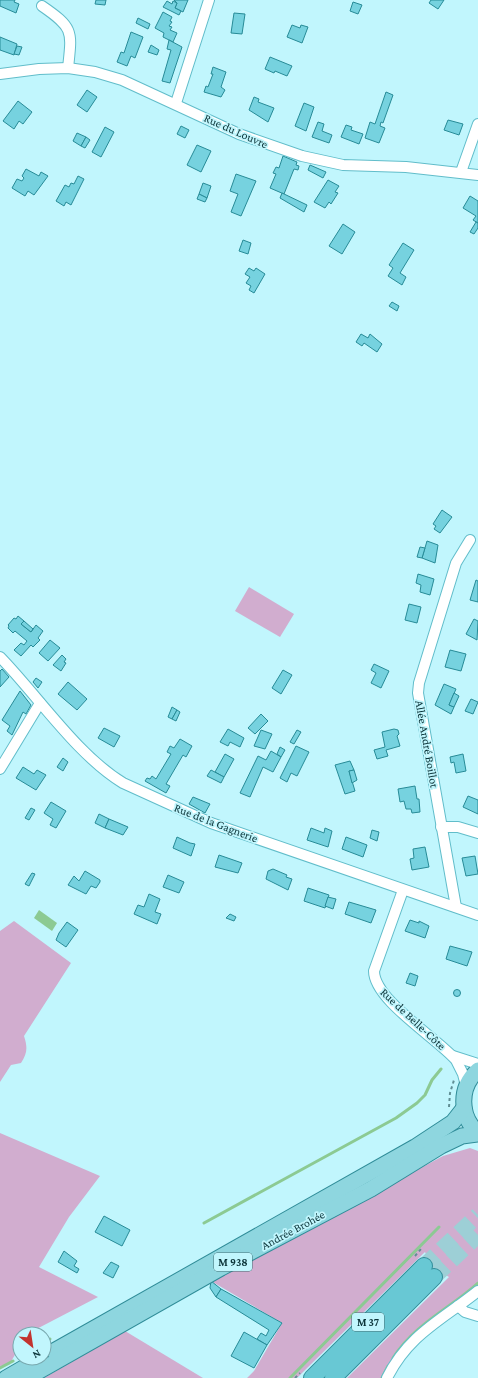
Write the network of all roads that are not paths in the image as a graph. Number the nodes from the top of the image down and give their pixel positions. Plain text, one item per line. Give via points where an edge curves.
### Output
1 (209, 0) edge
2 (42, 6) dead end
3 (68, 68) junction
4 (0, 74) edge
5 (176, 103) junction
6 (478, 124) edge
7 (461, 172) junction
8 (478, 175) edge
9 (470, 540) dead end
10 (0, 656) edge
11 (40, 703) junction
12 (0, 769) edge
13 (442, 827) junction
14 (478, 833) edge
15 (403, 890) junction
16 (456, 907) junction
17 (478, 914) edge
18 (453, 1056) junction
19 (478, 1064) edge
20 (478, 1070) edge
21 (466, 1086) junction
22 (464, 1108) junction
23 (478, 1134) edge
24 (478, 1291) edge
25 (458, 1306) junction
26 (478, 1316) edge
27 (52, 1351) edge
28 (27, 1366) edge
29 (6, 1378) edge
30 (27, 1378) edge
31 (312, 1378) edge
32 (333, 1378) edge
33 (387, 1378) edge

1 - 5 street
2 - 3 street via 62,20 70,33
3 - 4 street, Rue du Louvre
3 - 5 street, Rue du Louvre via 122,80
5 - 7 street, Rue du Louvre via 239,134 325,162
6 - 7 street
7 - 8 street, Rue du Louvre
9 - 13 street, Allée André Boillot via 456,563 419,688 419,702
10 - 11 street, Rue de la Gagnerie
11 - 12 street
11 - 15 street, Rue de la Gagnerie via 111,776 124,783 211,823
13 - 14 street via 458,827
13 - 16 street, Allée André Boillot
15 - 16 street, Rue de la Gagnerie
15 - 18 street, Rue de Belle-Côte via 374,971 374,978 385,996
16 - 17 street, Rue de la Gagnerie
18 - 19 street, Rue de Belle-Côte
18 - 21 street, Rue de Belle-Côte via 464,1074
20 - 21 main road
21 - 22 main road, M 938
22 - 23 main road, M 938 via 468,1120
22 - 27 main road, Andrée Brohée / M 938 via 453,1122 415,1147
23 - 30 main road, Andrée Brohée / M 938 via 462,1136 441,1146 371,1189 221,1268
24 - 25 street
25 - 26 street via 464,1312
25 - 33 street via 435,1321 412,1342 397,1360
28 - 29 main road
31 - 32 highway, M 37 via 429,1271

